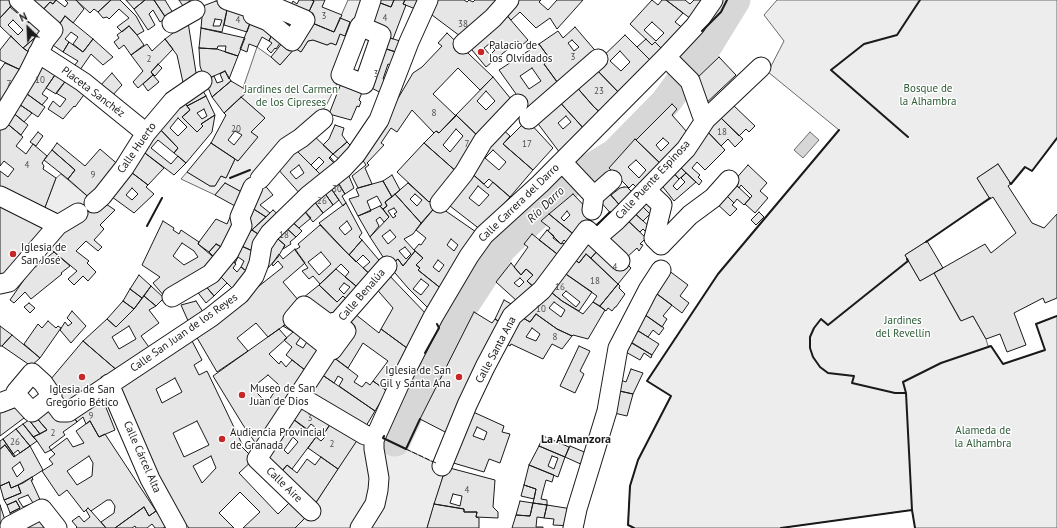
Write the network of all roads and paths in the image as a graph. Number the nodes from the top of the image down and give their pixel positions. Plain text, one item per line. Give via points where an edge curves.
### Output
1 (18, 0) edge
2 (227, 0) edge
3 (371, 0) edge
4 (428, 0) edge
5 (509, 0) edge
6 (713, 0) edge
7 (266, 7) edge
8 (194, 10) dead end
9 (172, 23) dead end
10 (362, 27) dead end
11 (463, 44) dead end
12 (38, 53) junction
13 (598, 59) dead end
14 (670, 61) junction
15 (761, 67) dead end
16 (202, 81) dead end
17 (518, 104) dead end
18 (323, 119) dead end
19 (529, 119) dead end
20 (706, 119) junction
21 (0, 120) edge
22 (146, 133) junction
23 (564, 165) junction
24 (612, 180) dead end
25 (729, 180) dead end
26 (646, 190) junction
27 (0, 196) edge
28 (440, 202) dead end
29 (50, 222) junction
30 (592, 234) junction
31 (620, 261) dead end
32 (387, 266) dead end
33 (661, 270) dead end
34 (0, 284) edge
35 (172, 297) dead end
36 (300, 313) dead end
37 (333, 336) junction
38 (110, 384) junction
39 (18, 396) dead end
40 (299, 396) junction
41 (52, 400) dead end
42 (0, 403) edge
43 (369, 438) junction
44 (257, 460) joint
45 (442, 466) dead end
46 (310, 511) dead end
47 (10, 526) dead end
48 (57, 528) edge
49 (177, 528) edge
50 (360, 528) edge
51 (573, 528) edge

1 - 12 street via 52,30
2 - 7 street
3 - 10 street
4 - 38 street, Calle San Juan de los Reyes via 379,120 356,154 270,233 262,245 254,276 240,294 211,317
5 - 11 street
6 - 14 street, Calle Carrera del Darro
8 - 9 street
12 - 21 street
12 - 22 street, Placeta Sanchéz via 82,82
13 - 19 street
14 - 20 street via 690,81 702,115
14 - 23 street, Calle Carrera del Darro
15 - 20 street, Calle Puente Espinosa
16 - 22 street, Calle Huerto via 173,101
17 - 28 street via 483,141 464,173
18 - 35 street via 287,147 256,183 240,217 242,226 229,252 211,274
20 - 26 street, Calle Puente Espinosa via 686,149
22 - 29 street, Calle Huerto via 124,168 102,196 86,208
23 - 24 street via 591,199
23 - 43 street, Calle Carrera del Darro via 484,235 469,256 433,317
25 - 26 street via 661,245 654,238 662,205
26 - 30 street, Calle Puente Espinosa via 617,220
27 - 29 street
29 - 34 street, Calle Huerto via 9,282
30 - 31 street
30 - 45 street, Calle Santa Ana via 542,290 512,316 467,405
32 - 37 street, Calle Benalúa
33 - 51 street via 618,348 607,411
36 - 37 street
37 - 40 street, Calle Benalúa
38 - 41 street, Calle San Juan de los Reyes via 68,412 61,412
38 - 49 street, Calle Cárcel Alta via 150,479
39 - 42 street
40 - 43 street
40 - 44 street, Calle Benalúa
43 - 50 street via 374,449 379,478 378,490 375,504
44 - 46 street, Calle Aire
47 - 48 street via 42,509

